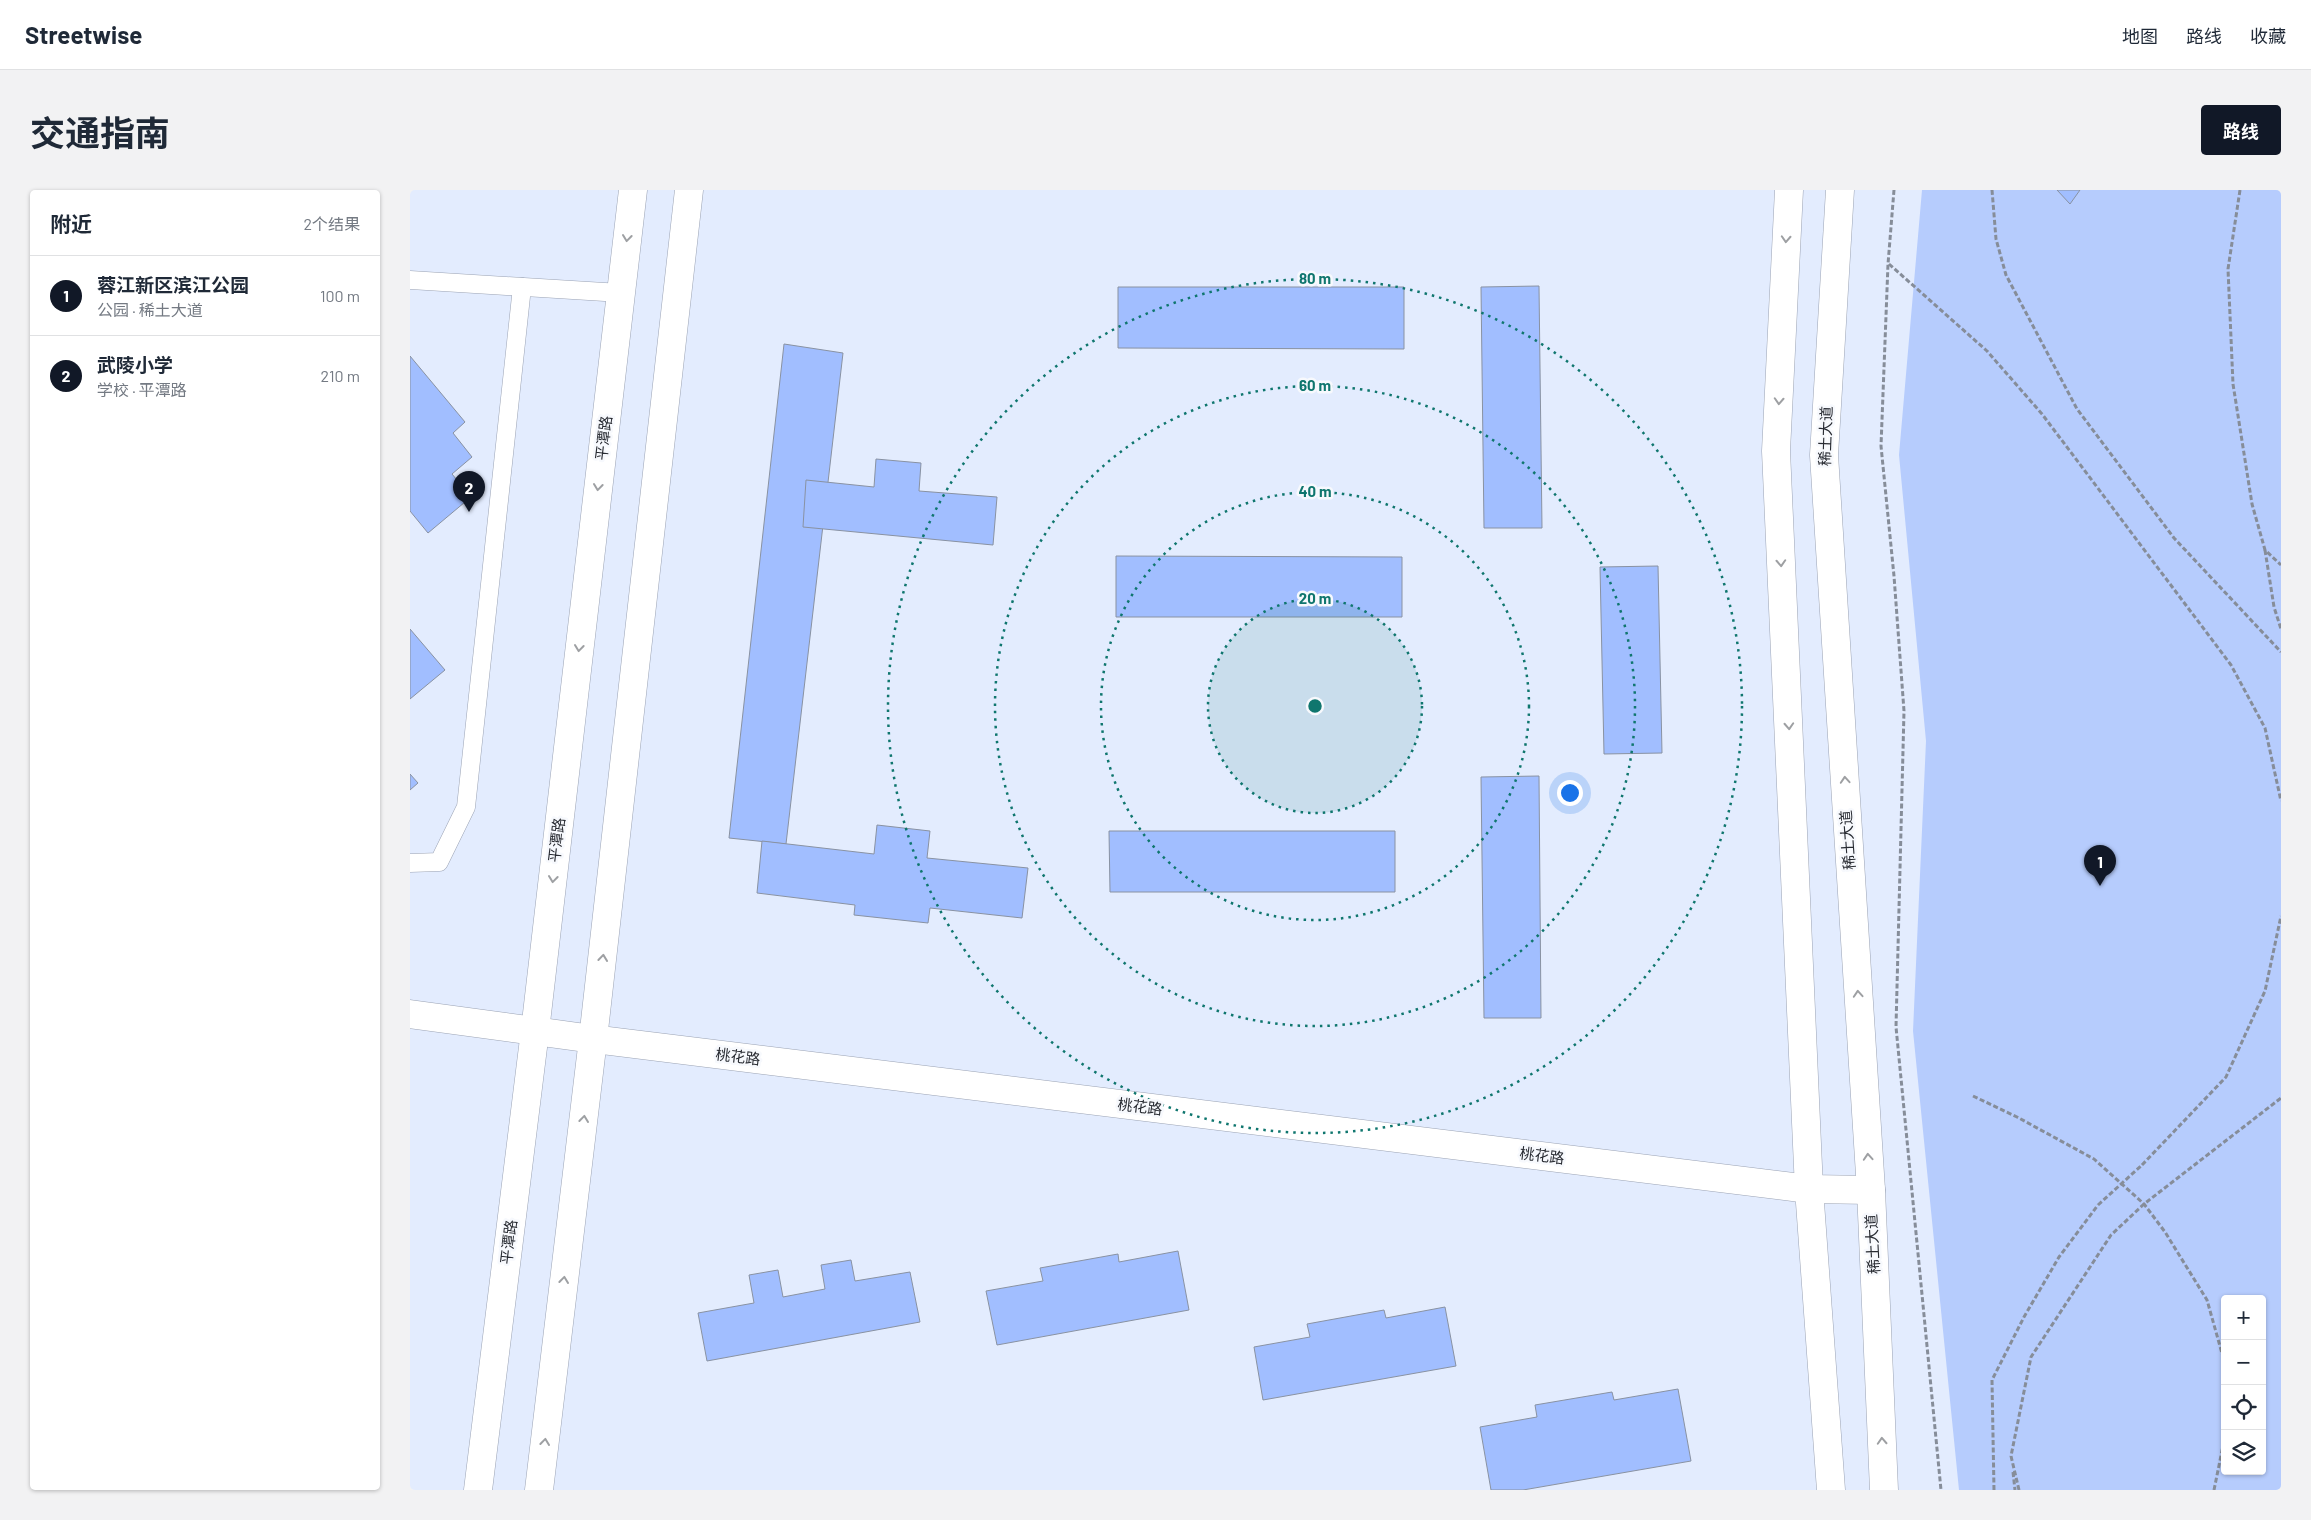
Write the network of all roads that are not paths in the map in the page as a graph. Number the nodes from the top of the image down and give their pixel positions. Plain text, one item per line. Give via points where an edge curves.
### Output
1 (633, 190) edge
2 (689, 190) edge
3 (1789, 190) edge
4 (1840, 190) edge
5 (410, 280) edge
6 (522, 287) junction
7 (621, 293) junction
8 (410, 863) edge
9 (410, 1014) edge
10 (535, 1031) junction
11 (594, 1039) junction
12 (1810, 1189) junction
13 (1871, 1190) junction
14 (478, 1490) edge
15 (539, 1490) edge
16 (1831, 1490) edge
17 (1884, 1490) edge

1 -> 7 street, 平潭路
11 -> 2 street
3 -> 12 street via 1776,451
13 -> 4 street, 稀土大道 via 1824,455
5 - 6 lane
6 - 7 lane
6 - 8 lane via 466,807 439,862
7 -> 10 street, 平潭路
9 - 10 street, 桃花路
10 - 11 street, 桃花路
10 - 14 street, 平潭路
11 - 12 street, 桃花路
15 -> 11 street
12 - 13 street, 桃花路
12 - 16 street
17 -> 13 street, 稀土大道

